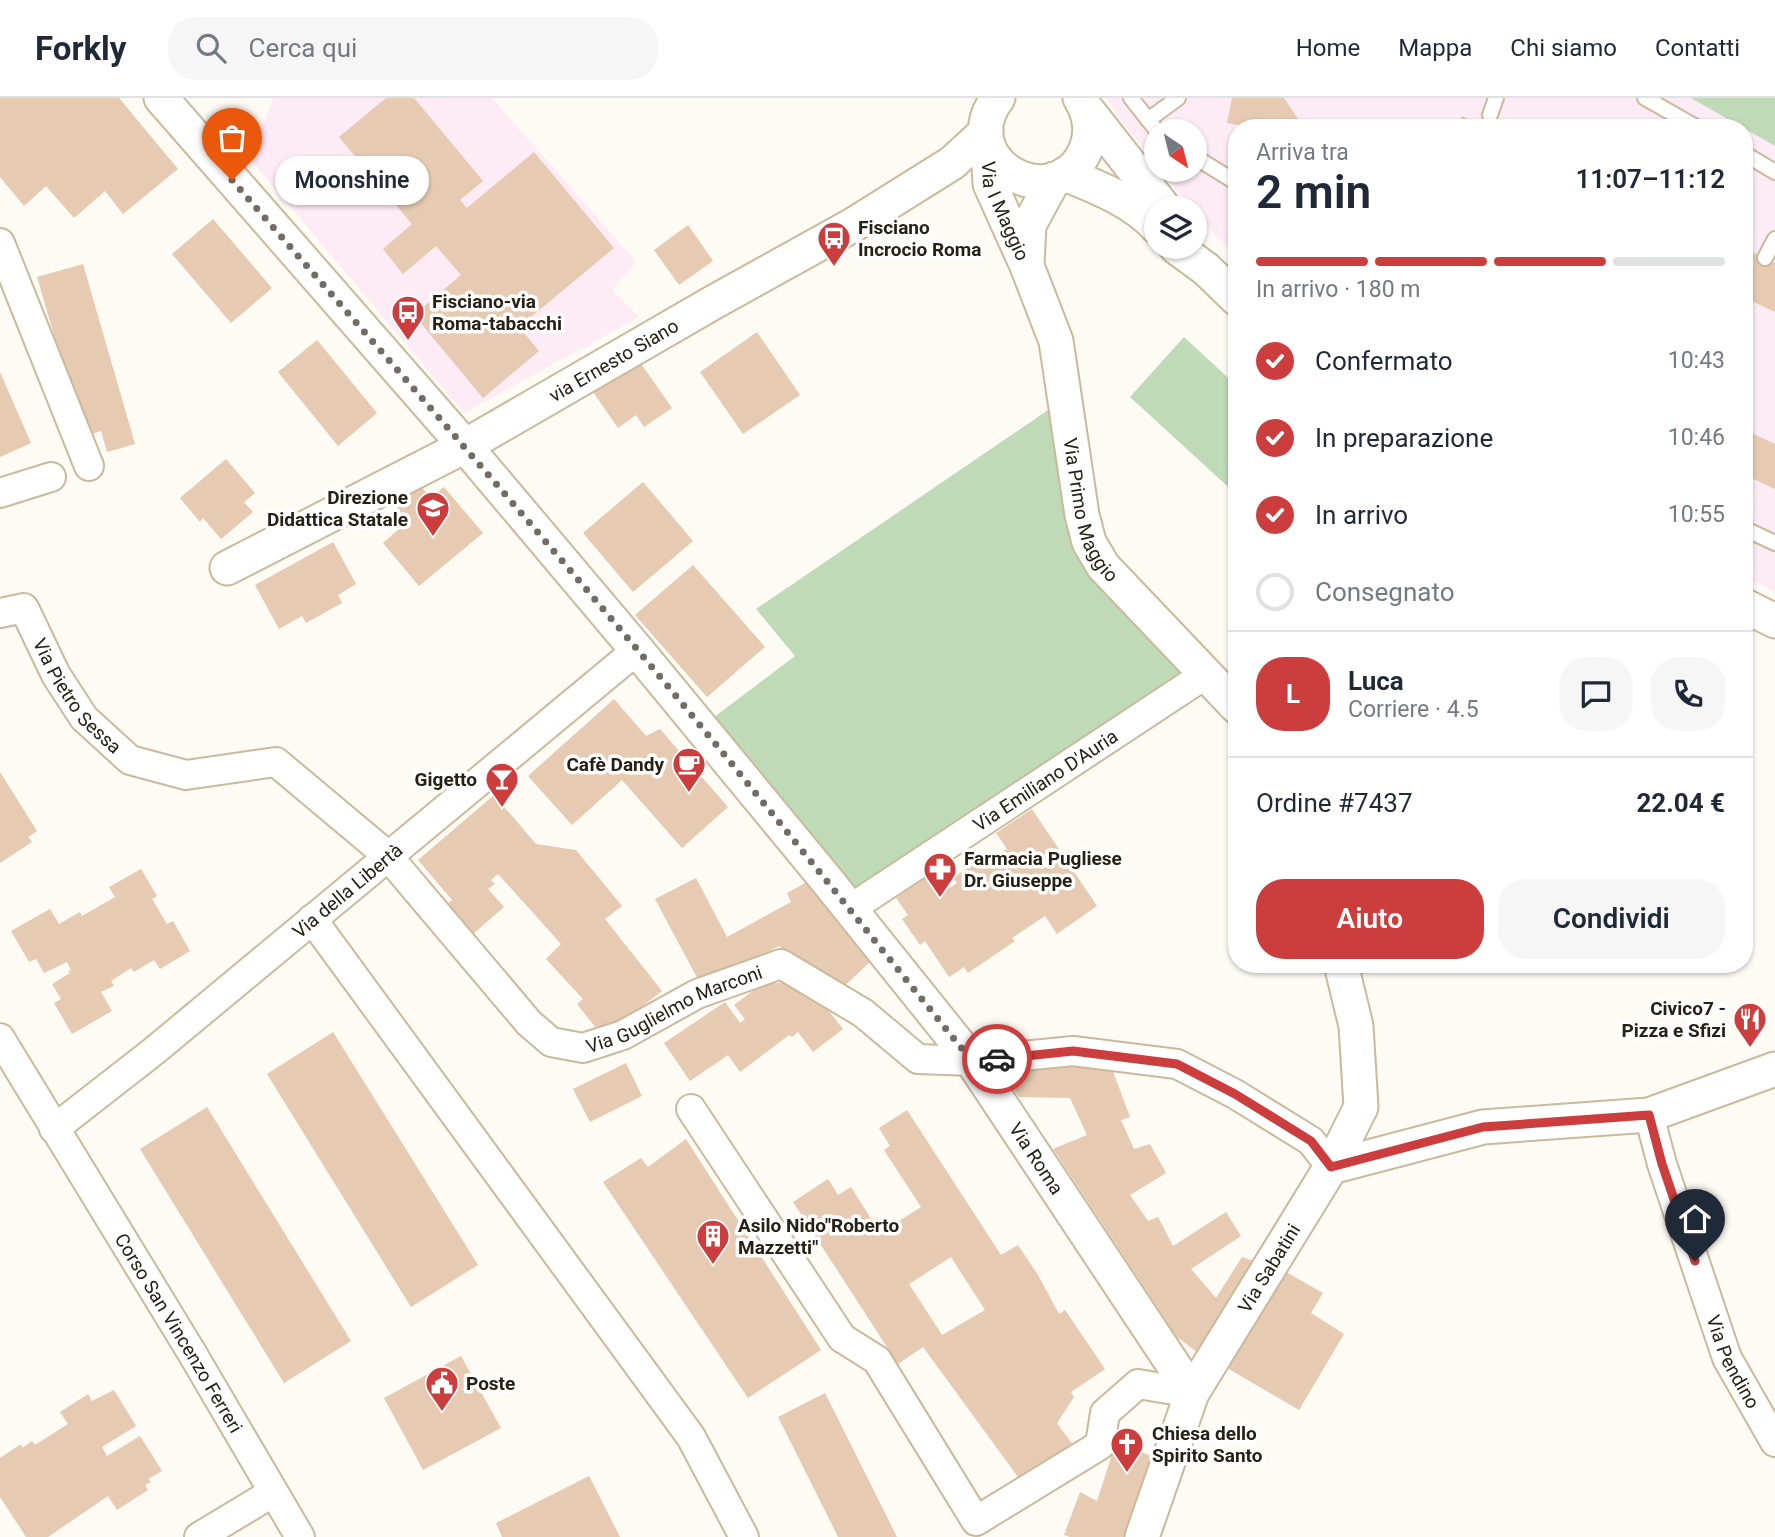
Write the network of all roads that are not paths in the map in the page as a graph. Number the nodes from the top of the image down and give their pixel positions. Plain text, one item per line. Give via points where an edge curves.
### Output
1 (161, 98) edge
2 (1132, 98) edge
3 (1178, 98) edge
4 (1496, 98) edge
5 (1645, 98) edge
6 (1084, 104) edge
7 (1490, 115) dead end
8 (991, 116) edge
9 (1147, 119) edge
10 (1158, 119) edge
11 (1682, 119) edge
12 (1753, 160) edge
13 (1208, 165) edge
14 (1775, 172) edge
15 (1060, 177) junction
16 (1228, 177) edge
17 (1155, 196) edge
18 (1144, 216) edge
19 (1775, 239) edge
20 (0, 243) edge
21 (1765, 258) dead end
22 (1201, 259) edge
23 (1027, 266) junction
24 (1228, 289) edge
25 (465, 446) junction
26 (89, 466) dead end
27 (51, 477) dead end
28 (0, 493) edge
29 (1753, 533) edge
30 (1775, 543) edge
31 (228, 568) dead end
32 (1753, 610) edge
33 (0, 613) edge
34 (1775, 621) edge
35 (637, 650) junction
36 (1206, 674) junction
37 (1228, 697) edge
38 (387, 855) junction
39 (850, 909) junction
40 (312, 919) junction
41 (1342, 973) edge
42 (0, 1038) edge
43 (972, 1061) junction
44 (1775, 1069) edge
45 (691, 1109) dead end
46 (1649, 1115) junction
47 (54, 1129) junction
48 (1331, 1167) junction
49 (1199, 1381) junction
50 (1775, 1443) edge
51 (272, 1493) junction
52 (199, 1537) edge
53 (300, 1537) edge
54 (744, 1537) edge
55 (1142, 1537) edge

1 - 25 street, Via Roma
2 - 9 lane
3 - 10 lane
4 - 7 lane
5 - 11 lane
6 - 15 street, Via I Maggio via 1091,137 1080,162
6 - 17 street
8 - 15 street via 994,158 1006,172 1043,182
8 - 23 street, Via I Maggio via 990,184
8 - 25 street, via Ernesto Siano via 952,163 853,225
12 - 14 lane
13 - 16 lane
15 - 18 street via 1103,189
15 - 23 street, Via I Maggio via 1029,225
19 - 21 lane
20 - 26 street
22 - 24 street
23 - 36 street, Via Primo Maggio via 1056,341 1089,542 1103,566
25 - 31 street, via Ernesto Siano
25 - 35 street, Via Roma
27 - 28 street
29 - 30 lane
32 - 34 street
33 - 38 street, Via Pietro Sessa via 24,608 56,675 84,718 130,760 186,775 276,762
35 - 38 street, Via della Libertà
35 - 39 street, Via Roma
36 - 37 street, Via Primo Maggio
36 - 39 street, Via Emiliano D'Auria
38 - 40 street, Via della Libertà
38 - 43 street, Via Guglielmo Marconi via 529,1023 551,1042 583,1048 622,1035 697,994 781,964 863,1013 918,1059
39 - 43 street, Via Roma
40 - 47 street, Via della Libertà
40 - 54 street via 691,1437
41 - 48 street via 1356,1026 1361,1107
42 - 47 street, Corso San Vincenzo Ferreri
43 - 48 street via 1073,1051 1177,1064 1311,1141
43 - 49 street, Via Roma
44 - 46 street
45 - 49 street via 842,1338 877,1360 976,1521 1100,1445 1105,1413 1138,1384
46 - 48 street via 1483,1127
46 - 50 street, Via Pendino via 1727,1358
47 - 51 street, Corso San Vincenzo Ferreri
48 - 49 street, Via Sabatini
49 - 55 street, Via Sabatini
51 - 52 street
51 - 53 street, Corso San Vincenzo Ferreri

